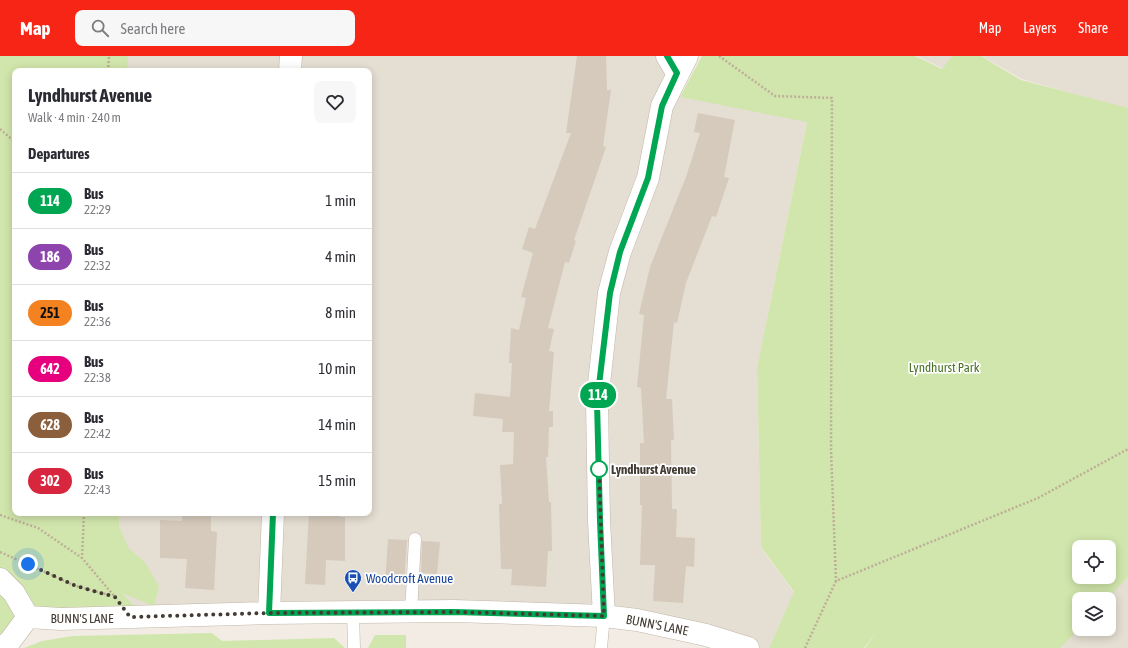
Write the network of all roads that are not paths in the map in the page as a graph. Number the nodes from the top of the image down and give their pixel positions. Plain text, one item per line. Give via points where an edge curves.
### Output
1 (291, 56) edge
2 (677, 62) edge
3 (290, 68) edge
4 (273, 516) edge
5 (415, 540) dead end
6 (0, 579) edge
7 (353, 612) junction
8 (411, 612) junction
9 (269, 613) junction
10 (604, 616) junction
11 (28, 617) junction
12 (2, 648) edge
13 (354, 648) edge
14 (601, 648) edge
15 (748, 648) edge

1 - 3 street
2 - 10 street via 662,106 648,178 620,252 610,293 597,402
4 - 9 street
5 - 8 lane
6 - 11 street via 14,593
7 - 8 street, BUNN'S LANE
7 - 9 street, BUNN'S LANE
7 - 13 lane
8 - 10 street, BUNN'S LANE
9 - 11 street, BUNN'S LANE via 61,619
10 - 14 lane
10 - 15 street, BUNN'S LANE via 637,620 706,635
11 - 12 street

